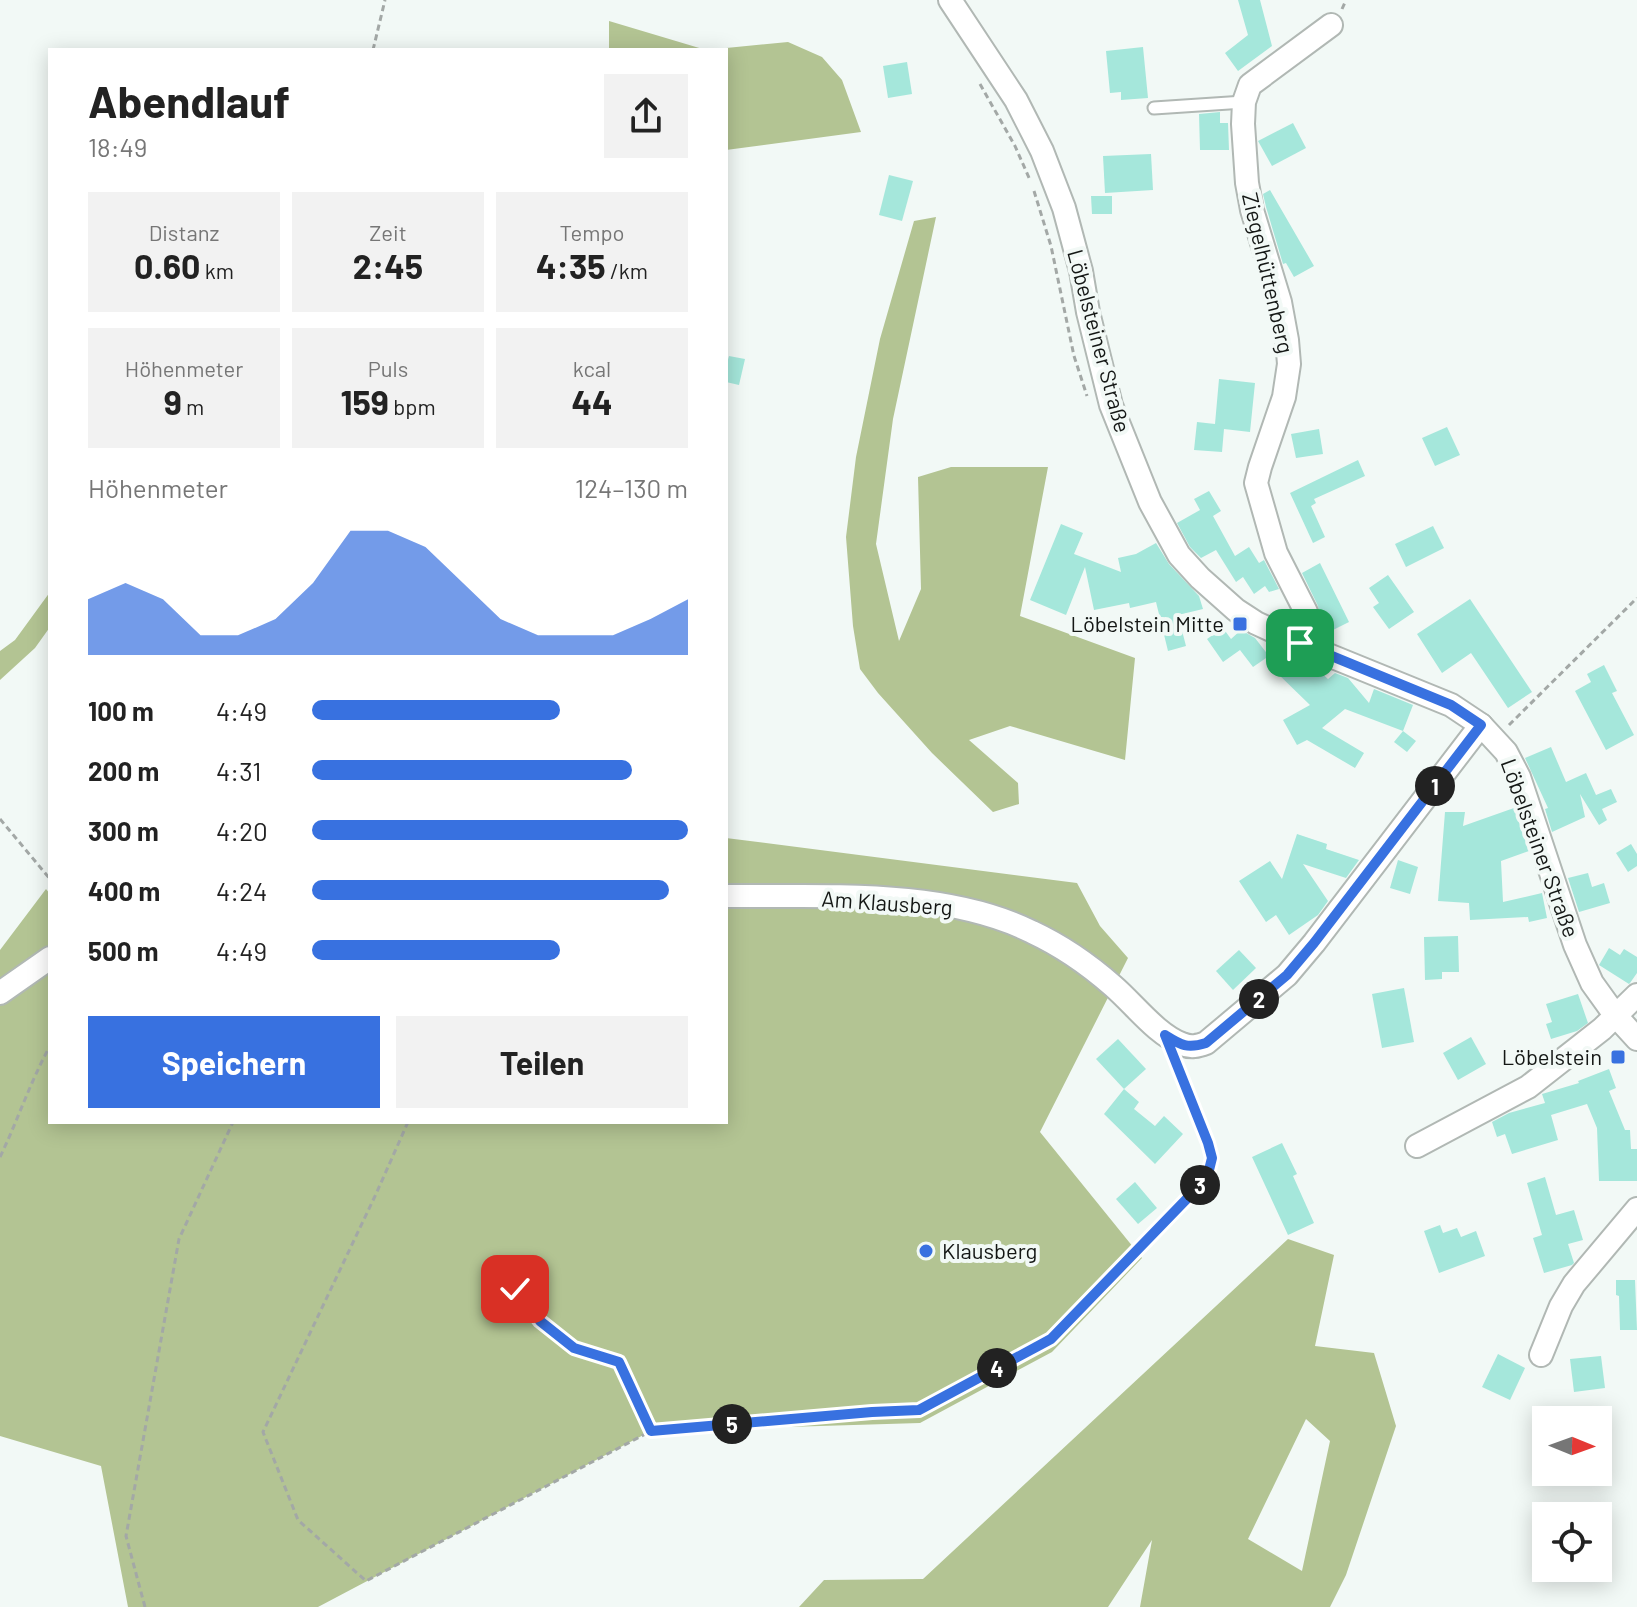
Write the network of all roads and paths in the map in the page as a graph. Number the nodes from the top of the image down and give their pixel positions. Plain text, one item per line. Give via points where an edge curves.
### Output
1 (385, 0) edge
2 (950, 0) edge
3 (1331, 25) dead end
4 (373, 48) edge
5 (977, 80) dead end
6 (1244, 102) junction
7 (1154, 108) dead end
8 (1091, 404) dead end
9 (1637, 598) edge
10 (1300, 643) junction
11 (1488, 732) junction
12 (0, 819) edge
13 (48, 877) edge
14 (728, 896) edge
15 (48, 959) edge
16 (0, 993) edge
17 (1637, 995) edge
18 (1615, 1015) junction
19 (1165, 1035) junction
20 (1637, 1039) edge
21 (48, 1050) edge
22 (232, 1124) edge
23 (407, 1124) edge
24 (1417, 1146) dead end
25 (0, 1157) edge
26 (1637, 1209) edge
27 (515, 1289) dead end
28 (1541, 1355) dead end
29 (651, 1431) junction
30 (145, 1607) edge

1 - 4 path
2 - 10 street, Löbelsteiner Straße via 1016,100 1042,151 1064,208 1111,405 1163,529 1179,555 1236,610
3 - 6 street via 1250,85
5 - 8 path via 1033,188
6 - 7 lane
6 - 10 street, Ziegelhüttenberg via 1247,183 1280,302 1289,364 1284,397 1256,483 1276,553 1306,612
9 - 11 path
10 - 11 street, Löbelsteiner Straße via 1451,705
11 - 18 street, Löbelsteiner Straße via 1519,777 1581,958
11 - 19 street via 1287,975 1206,1043 1187,1046
12 - 13 path
14 - 19 street, Am Klausberg via 877,898 956,906 1009,921 1081,959
15 - 16 street
17 - 18 street
18 - 20 street, Löbelsteiner Straße
18 - 24 street via 1528,1087
19 - 29 path via 1208,1143 1212,1158 1207,1178 1051,1339 919,1410
21 - 25 path
22 - 30 path via 179,1239 126,1536
23 - 29 path via 263,1432 298,1520 366,1581
26 - 28 street via 1574,1284
27 - 29 path via 540,1321 574,1348 619,1362

